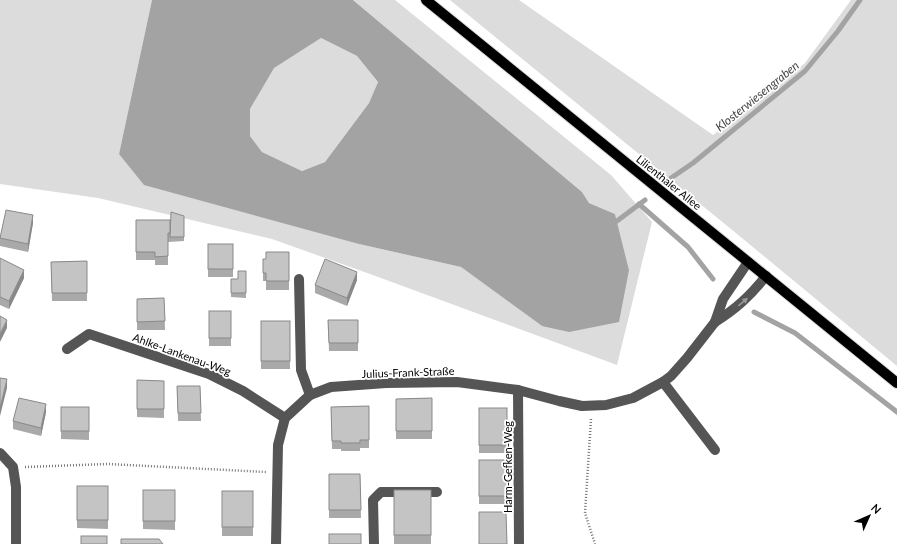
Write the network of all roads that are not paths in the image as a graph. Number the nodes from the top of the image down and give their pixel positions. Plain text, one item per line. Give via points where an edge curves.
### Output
1 (426, 0) edge
2 (748, 262) junction
3 (766, 276) junction
4 (299, 279) dead end
5 (714, 322) junction
6 (67, 349) dead end
7 (663, 382) junction
8 (897, 383) edge
9 (518, 390) junction
10 (310, 394) junction
11 (285, 418) junction
12 (715, 450) dead end
13 (0, 453) edge
14 (437, 492) dead end
15 (16, 544) edge
16 (276, 544) edge
17 (374, 544) edge
18 (519, 544) edge

1 - 2 main road, Lilienthaler Allee
2 - 3 main road, Lilienthaler Allee
2 - 5 street, Julius-Frank-Straße via 723,299
5 -> 3 street, Julius-Frank-Straße via 745,301
3 - 8 main road, Lilienthaler Allee
4 - 10 street via 301,370
5 - 7 street, Julius-Frank-Straße via 687,358
6 - 11 street, Ahlke-Lankenau-Weg via 89,334 209,374 243,391
7 - 9 street, Julius-Frank-Straße via 633,398 592,406 572,404
7 - 12 street
9 - 10 street, Julius-Frank-Straße via 457,382 386,383 331,387
9 - 18 street, Harm-Gefken-Weg
10 - 11 street, Julius-Frank-Straße
11 - 16 street via 278,445
13 - 15 street via 13,467 16,487
14 - 17 street via 381,492 373,500

